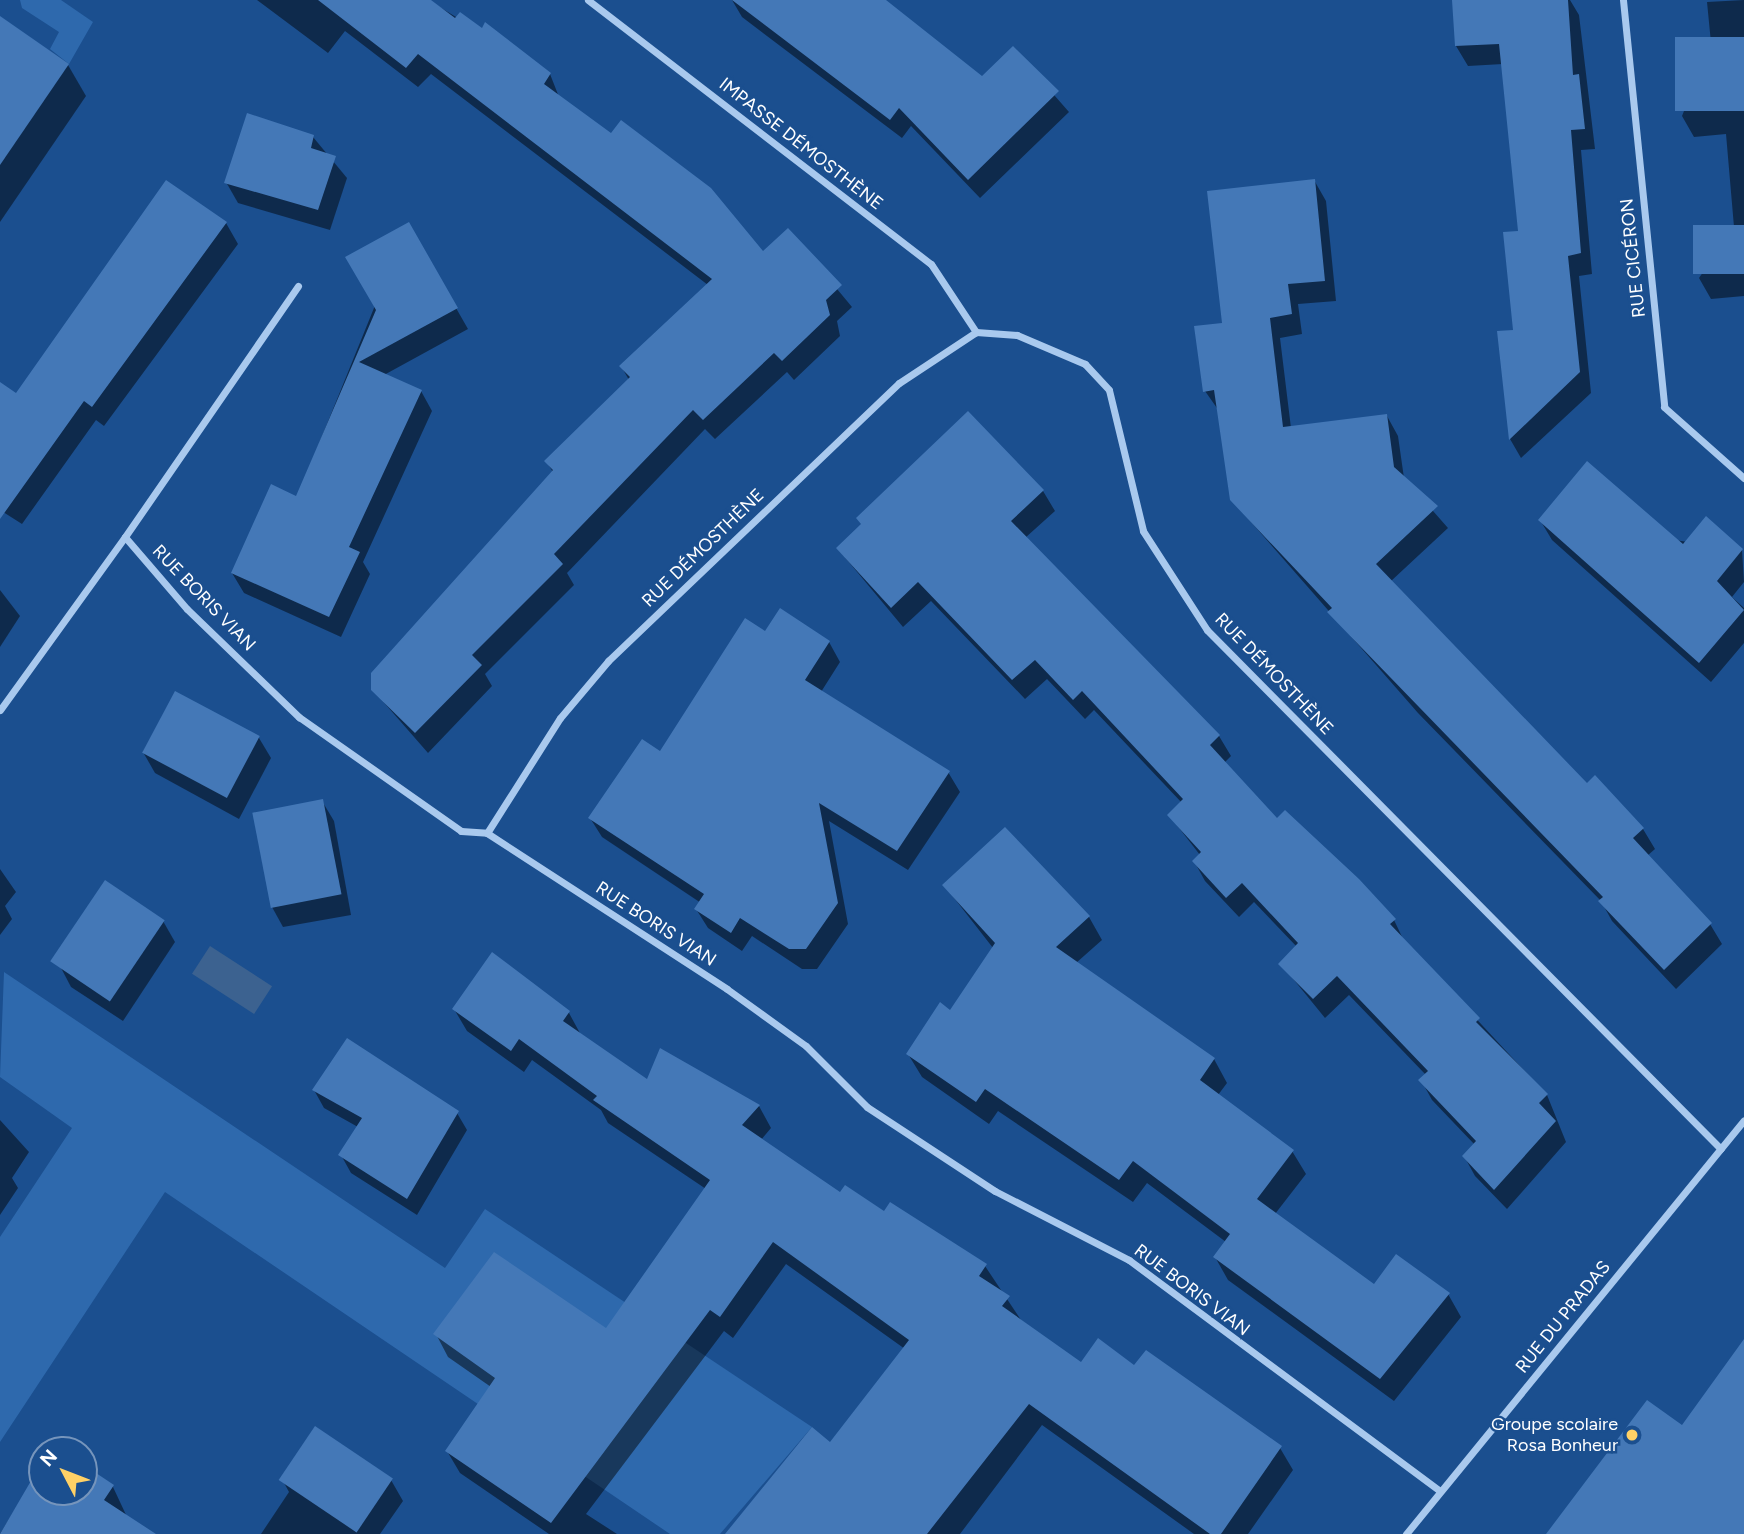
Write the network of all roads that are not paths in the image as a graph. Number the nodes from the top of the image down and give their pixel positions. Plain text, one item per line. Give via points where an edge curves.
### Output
1 (588, 0) edge
2 (1623, 0) edge
3 (298, 286) dead end
4 (976, 332) junction
5 (1744, 478) edge
6 (125, 537) junction
7 (0, 710) edge
8 (487, 833) junction
9 (1744, 1119) edge
10 (1721, 1149) junction
11 (1440, 1492) junction
12 (1406, 1534) edge

1 - 4 street, IMPASSE DÉMOSTHÈNE via 931,264
2 - 5 street, RUE CICÉRON via 1664,407
3 - 6 street
4 - 8 street, RUE DÉMOSTHÈNE via 899,383 608,661 560,718
4 - 10 street, RUE DÉMOSTHÈNE via 1055,346 1085,364 1109,390 1143,531 1207,629
6 - 7 street
6 - 8 street, RUE BORIS VIAN via 187,609 299,717 461,831
8 - 11 street, RUE BORIS VIAN via 727,989 806,1046 867,1107 995,1191 1129,1260
9 - 10 street, RUE DU PRADAS
10 - 11 street, RUE DU PRADAS
11 - 12 street, RUE DU PRADAS

